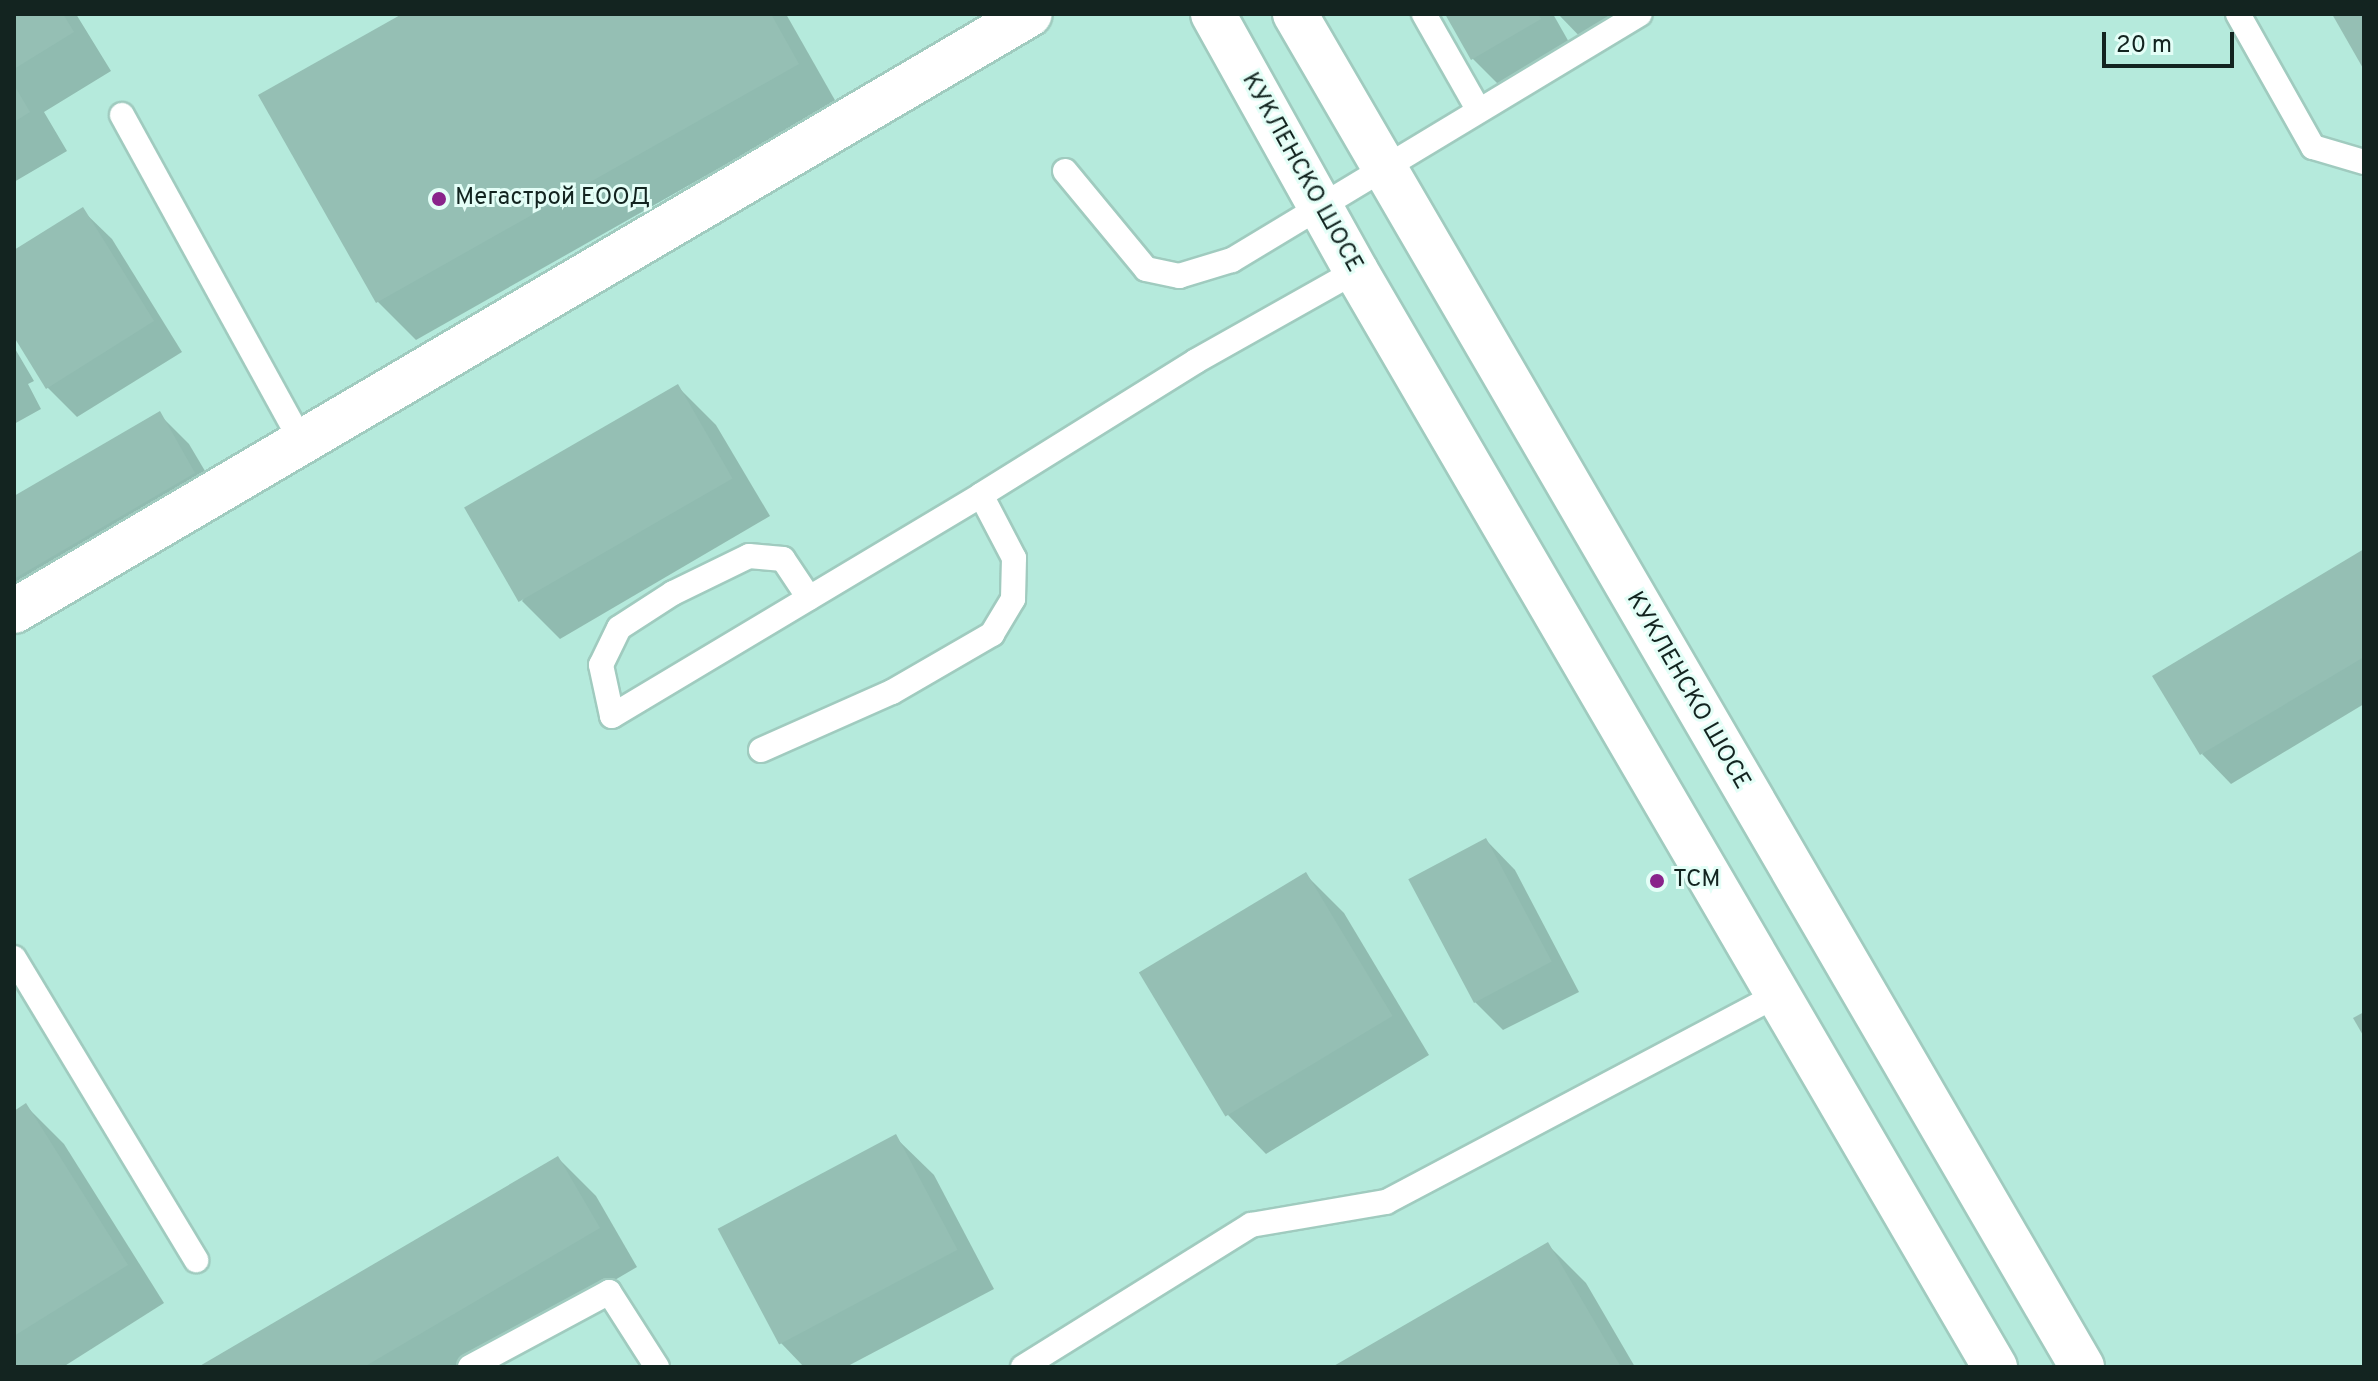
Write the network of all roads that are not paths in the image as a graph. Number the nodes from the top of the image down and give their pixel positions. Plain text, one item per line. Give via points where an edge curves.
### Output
1 (1030, 14) edge
2 (1213, 14) edge
3 (1295, 14) edge
4 (1424, 14) edge
5 (1639, 14) edge
6 (2238, 14) edge
7 (1478, 109) junction
8 (122, 115) dead end
9 (2364, 162) edge
10 (1381, 166) junction
11 (1065, 171) dead end
12 (1320, 207) junction
13 (1356, 271) junction
14 (302, 442) junction
15 (981, 495) junction
16 (809, 598) junction
17 (14, 611) edge
18 (761, 750) dead end
19 (14, 958) edge
20 (1779, 994) junction
21 (196, 1260) dead end
22 (470, 1367) edge
23 (657, 1367) edge
24 (1023, 1367) edge
25 (1995, 1367) edge
26 (2082, 1367) edge

1 - 14 main road
2 - 12 main road, КУКЛЕНСКО ШОСЕ
3 - 10 main road, КУКЛЕНСКО ШОСЕ
4 - 7 lane
5 - 7 lane
6 - 9 lane via 2313,147
7 - 10 lane
8 - 14 lane
10 - 12 lane
10 - 26 main road, КУКЛЕНСКО ШОСЕ
11 - 12 lane via 1146,269 1179,276 1232,260
12 - 13 main road, КУКЛЕНСКО ШОСЕ
13 - 15 lane via 1196,361
13 - 20 main road, КУКЛЕНСКО ШОСЕ
14 - 17 main road
15 - 16 lane
15 - 18 lane via 1014,558 1013,599 992,634 892,692
16 - 16 lane via 685,674 612,716 601,665 619,628 673,593 749,556 783,559
19 - 21 lane
20 - 24 lane via 1386,1202 1251,1225
20 - 25 main road, КУКЛЕНСКО ШОСЕ
22 - 23 lane via 609,1292

